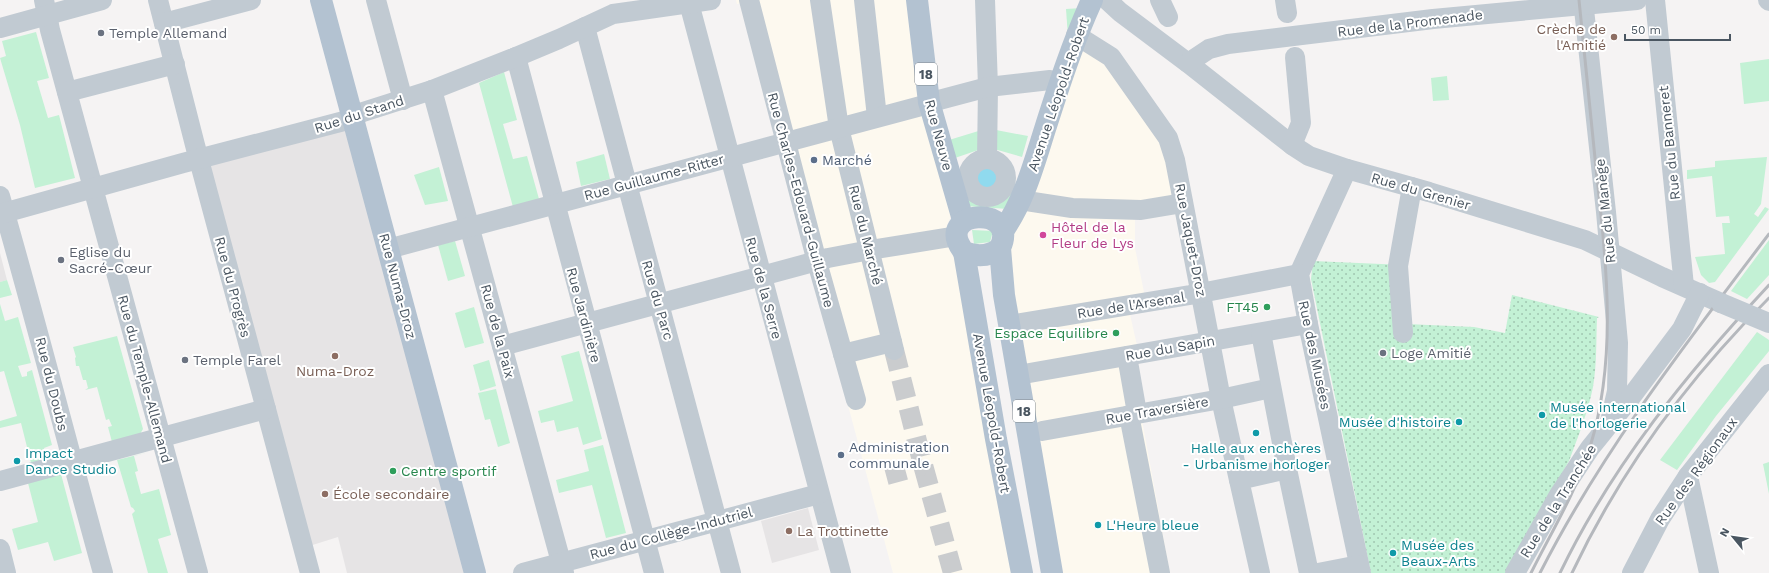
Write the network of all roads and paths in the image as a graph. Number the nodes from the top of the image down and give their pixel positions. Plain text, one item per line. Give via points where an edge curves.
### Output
1 (102, 0) edge
2 (158, 0) edge
3 (251, 0) edge
4 (321, 0) edge
5 (376, 0) edge
6 (711, 0) edge
7 (749, 0) edge
8 (820, 0) edge
9 (864, 0) edge
10 (917, 0) edge
11 (984, 0) edge
12 (1092, 0) edge
13 (1107, 0) edge
14 (1637, 0) edge
15 (1655, 0) edge
16 (1583, 2) edge
17 (689, 3) junction
18 (612, 7) edge
19 (45, 8) edge
20 (1448, 9) edge
21 (164, 23) junction
22 (585, 27) junction
23 (0, 28) edge
24 (1076, 35) junction
25 (516, 56) junction
26 (1295, 57) dead end
27 (1188, 63) junction
28 (175, 64) junction
29 (1050, 80) dead end
30 (988, 87) junction
31 (432, 90) junction
32 (67, 92) junction
33 (403, 100) junction
34 (353, 117) junction
35 (877, 117) junction
36 (833, 130) junction
37 (785, 142) junction
38 (1292, 144) junction
39 (730, 158) junction
40 (199, 159) junction
41 (987, 159) junction
42 (1347, 169) junction
43 (626, 185) junction
44 (1412, 187) junction
45 (94, 188) junction
46 (1020, 200) junction
47 (1183, 203) junction
48 (555, 204) junction
49 (2, 208) edge
50 (470, 228) junction
51 (962, 236) junction
52 (1002, 239) junction
53 (388, 250) junction
54 (870, 250) junction
55 (1609, 252) junction
56 (817, 262) junction
57 (1299, 274) junction
58 (761, 277) junction
59 (1692, 290) junction
60 (1202, 293) junction
61 (659, 305) junction
62 (587, 323) junction
63 (1769, 323) edge
64 (1308, 324) junction
65 (1009, 325) junction
66 (1261, 333) junction
67 (1403, 333) dead end
68 (1211, 341) junction
69 (502, 346) junction
70 (843, 354) junction
71 (1127, 356) junction
72 (1025, 373) junction
73 (1769, 374) edge
74 (1272, 388) junction
75 (1221, 399) junction
76 (856, 400) dead end
77 (266, 409) junction
78 (1133, 414) junction
79 (1610, 422) junction
80 (1042, 431) dead end
81 (161, 438) junction
82 (72, 462) junction
83 (1287, 469) junction
84 (1688, 476) junction
85 (1240, 480) junction
86 (0, 481) edge
87 (819, 494) junction
88 (718, 521) junction
89 (644, 539) junction
90 (0, 549) edge
91 (562, 568) edge
92 (1360, 569) edge
93 (6, 573) edge
94 (103, 573) edge
95 (198, 573) edge
96 (310, 573) edge
97 (476, 573) edge
98 (523, 573) edge
99 (654, 573) edge
100 (731, 573) edge
101 (841, 573) edge
102 (1022, 573) edge
103 (1052, 573) edge
104 (1160, 573) edge
105 (1260, 573) edge
106 (1309, 573) edge
107 (1318, 573) edge
108 (1515, 573) edge
109 (1632, 573) edge
110 (1709, 573) edge

1 - 19 street
2 - 21 street, Rue du Progrès
3 - 21 street
4 - 34 main road, Rue Numa-Droz
5 - 33 street
6 - 17 street, Rue du Stand
7 - 37 street, Rue Charles-Edouard-Guillaume
8 - 36 street, Rue du Marché
9 - 35 street
10 - 51 main road, Rue Neuve / 18 via 929,102
11 - 30 street
12 - 24 main road, Avenue Léopold-Robert
13 - 27 street, Rue du Grenier
14 - 16 street, Rue de la Promenade
15 - 59 street, Rue du Banneret
16 - 20 street, Rue de la Promenade
16 - 55 street, Rue du Manège
17 - 18 street, Rue du Stand
17 - 39 street, Rue de la Serre
18 - 22 street, Rue du Stand
19 - 23 street
19 - 32 street, Rue du Temple-Allemand
20 - 27 street, Rue de la Promenade via 1228,44 1208,49
21 - 28 street, Rue du Progrès
22 - 25 street, Rue du Stand
22 - 43 street, Rue du Parc
24 - 46 main road, Avenue Léopold-Robert
24 - 47 street, Rue Jaquet-Droz via 1111,57 1168,138
25 - 31 street, Rue du Stand
25 - 48 street, Rue Jardinière
26 - 38 street via 1301,123
27 - 38 street, Rue du Grenier
28 - 32 street
28 - 40 street, Rue du Progrès
29 - 30 street, Rue Guillaume-Ritter
30 - 35 street, Rue Guillaume-Ritter
30 - 41 street
31 - 33 street, Rue du Stand
31 - 50 street, Rue de la Paix
32 - 45 street, Rue du Temple-Allemand
33 - 34 street, Rue du Stand
34 - 40 street, Rue du Stand
34 - 53 main road, Rue Numa-Droz
35 - 36 street, Rue Guillaume-Ritter
36 - 37 street, Rue Guillaume-Ritter
36 - 54 street, Rue du Marché
37 - 39 street, Rue Guillaume-Ritter
37 - 56 street, Rue Charles-Edouard-Guillaume
38 - 42 street, Rue du Grenier via 1309,156
39 - 43 street, Rue Guillaume-Ritter
39 - 58 street, Rue de la Serre
40 - 45 street, Rue du Stand
40 - 77 street, Rue du Progrès
41 - 41 street via 977,162 963,172 975,193 986,198 993,197 1003,190 1014,169
42 - 44 street, Rue du Grenier
42 - 57 street
43 - 48 street, Rue Guillaume-Ritter
43 - 61 street, Rue du Parc
44 - 55 street, Rue du Grenier via 1585,240
44 - 67 street via 1398,266
45 - 49 street, Rue du Stand
45 - 81 street, Rue du Temple-Allemand
46 - 47 street via 1072,208 1141,210
46 - 52 main road, Avenue Léopold-Robert
47 - 60 street, Rue Jaquet-Droz
48 - 50 street, Rue Guillaume-Ritter
48 - 62 street, Rue Jardinière
49 - 82 street, Rue du Doubs via 23,272
50 - 53 street, Rue Guillaume-Ritter
50 - 69 street, Rue de la Paix
51 - 52 main road via 971,255 985,255
51 - 52 main road via 977,217 990,219 1001,226
51 - 54 street
51 - 102 main road, Avenue Léopold-Robert / 18 via 996,439
52 - 65 main road, 18 via 1004,295
53 - 97 main road, Rue Numa-Droz
54 - 56 street
54 - 70 street, Rue du Marché via 893,346
55 - 59 street, Rue du Grenier
55 - 79 street, Rue du Manège via 1618,343 1617,391
56 - 58 street
56 - 70 street, Rue Charles-Edouard-Guillaume
57 - 60 street, Rue de l'Arsenal
57 - 64 street, Rue des Musées
58 - 61 street
58 - 87 street, Rue de la Serre
59 - 63 street, Rue du Grenier, bridge
59 - 79 street, Rue de la Tranchée via 1682,329
60 - 65 street, Rue de l'Arsenal
60 - 68 street, Rue Jaquet-Droz
61 - 62 street
61 - 88 street, Rue du Parc
62 - 69 street
62 - 89 street, Rue Jardinière
64 - 66 street, Rue du Sapin
64 - 92 street, Rue des Musées
65 - 72 main road, 18
66 - 68 street, Rue du Sapin
66 - 74 street
68 - 71 street, Rue du Sapin
68 - 75 street, Rue Jaquet-Droz
69 - 91 street, Rue de la Paix
70 - 76 street, Rue Charles-Edouard-Guillaume
71 - 72 street, Rue du Sapin
71 - 78 street
72 - 103 main road, 18
73 - 84 street, Rue des Régionaux
74 - 75 street, Rue Traversière
74 - 83 street
75 - 78 street, Rue Traversière
75 - 85 street, Rue Jaquet-Droz
77 - 81 street
77 - 96 street, Rue du Progrès
78 - 80 street, Rue Traversière
78 - 104 street
79 - 108 street, Rue de la Tranchée via 1559,495
81 - 82 street
81 - 95 street, Rue du Temple-Allemand
82 - 86 street
82 - 94 street, Rue du Doubs
83 - 85 street
83 - 106 street
84 - 109 street, Rue des Régionaux via 1660,519
84 - 110 street
85 - 105 street, Rue Jaquet-Droz
87 - 88 street, Rue du Collège-Indutriel
87 - 101 street, Rue de la Serre
88 - 89 street, Rue du Collège-Indutriel
88 - 100 street, Rue du Parc
89 - 91 street, Rue du Collège-Indutriel
89 - 99 street, Rue Jardinière
90 - 93 street
91 - 98 street, Rue du Collège-Indutriel
92 - 107 street

